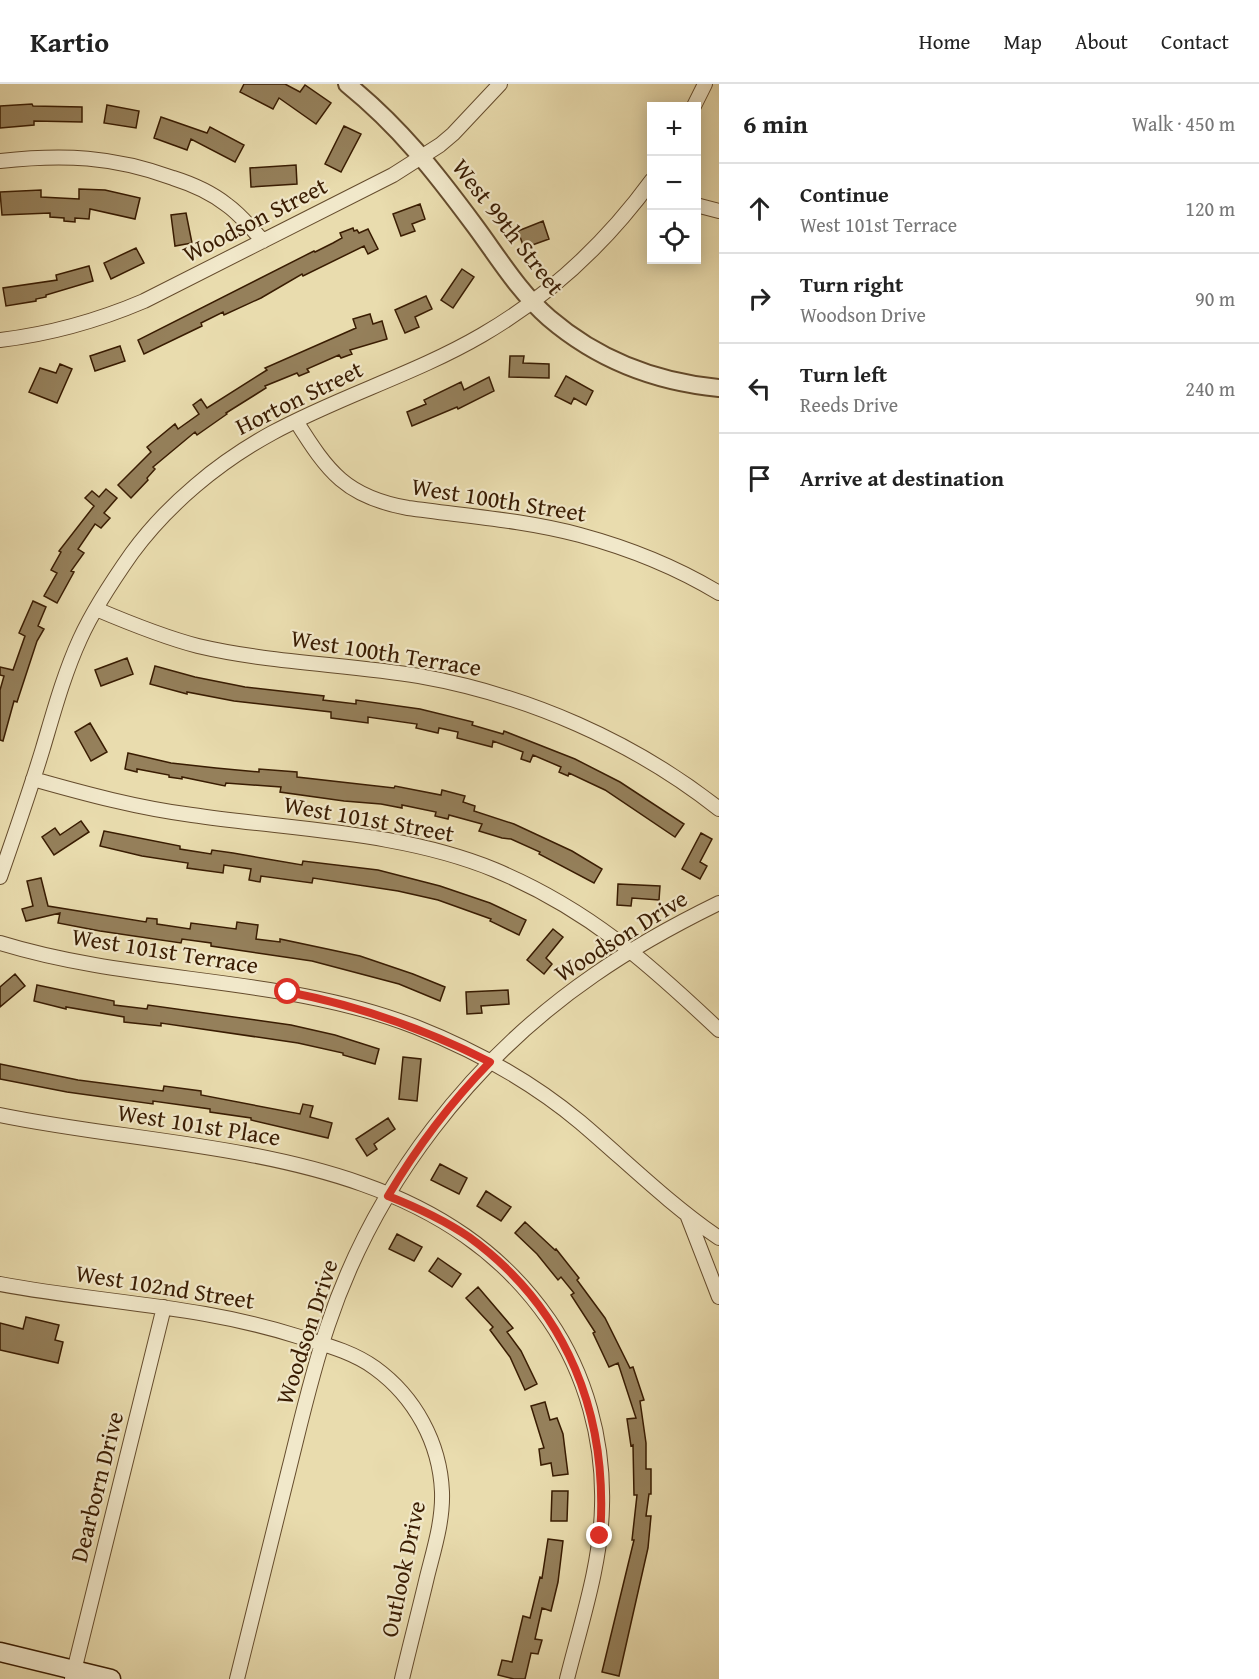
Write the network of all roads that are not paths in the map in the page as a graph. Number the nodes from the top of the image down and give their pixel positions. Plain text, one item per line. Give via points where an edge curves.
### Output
1 (348, 84) edge
2 (500, 84) edge
3 (705, 84) edge
4 (696, 102) edge
5 (423, 157) junction
6 (0, 161) edge
7 (647, 190) edge
8 (701, 206) edge
9 (719, 211) edge
10 (263, 241) junction
11 (533, 301) junction
12 (0, 340) edge
13 (719, 387) edge
14 (296, 421) junction
15 (719, 593) edge
16 (96, 609) junction
17 (33, 779) junction
18 (719, 809) edge
19 (0, 877) edge
20 (719, 903) edge
21 (0, 943) edge
22 (632, 951) junction
23 (719, 1030) edge
24 (490, 1062) junction
25 (0, 1115) edge
26 (388, 1196) junction
27 (688, 1217) junction
28 (719, 1238) edge
29 (0, 1284) edge
30 (719, 1297) edge
31 (164, 1306) junction
32 (322, 1344) junction
33 (0, 1652) edge
34 (73, 1675) edge
35 (111, 1679) edge
36 (237, 1679) edge
37 (402, 1679) edge
38 (567, 1679) edge

1 - 5 street, West 99th Street
2 - 5 street, Woodson Street via 453,134
3 - 4 street
5 - 10 street, Woodson Street
5 - 11 street, West 99th Street
6 - 10 street via 92,157 149,169 226,204
7 - 11 street via 584,259
8 - 9 street
10 - 12 street, Woodson Street via 115,314 76,327
11 - 13 street, West 99th Street via 548,317 600,354 659,378
11 - 14 street, Horton Street via 448,353
14 - 15 street, West 100th Street via 327,468 365,497 387,505 580,535 667,566
14 - 16 street, Horton Street via 239,453 170,509 134,551
16 - 17 street, Horton Street via 65,675
16 - 18 street, West 100th Terrace via 199,646 419,676 528,705 618,743
17 - 19 street, Horton Street
17 - 22 street, West 101st Street via 133,805 379,839 457,856 548,895
20 - 22 street, Woodson Drive
21 - 24 street, West 101st Terrace via 119,969 322,999 416,1027
22 - 23 street, West 101st Street
22 - 24 street, Woodson Drive via 543,1013
24 - 26 street, Woodson Drive via 439,1121
24 - 27 street, West 101st Terrace via 579,1120
25 - 26 street, West 101st Place via 244,1152 291,1162
26 - 32 street, Woodson Drive via 352,1264
26 - 38 street, West 101st Place via 469,1238 520,1283 557,1333 588,1400 601,1470 600,1536
27 - 28 street, West 101st Terrace
27 - 30 street
29 - 31 street, West 102nd Street
31 - 32 street, West 102nd Street via 228,1317
31 - 34 street, Dearborn Drive
32 - 36 street, Woodson Drive
32 - 37 street, Outlook Drive via 365,1362 397,1388 427,1429 437,1459 441,1514
33 - 34 main road
34 - 35 main road

